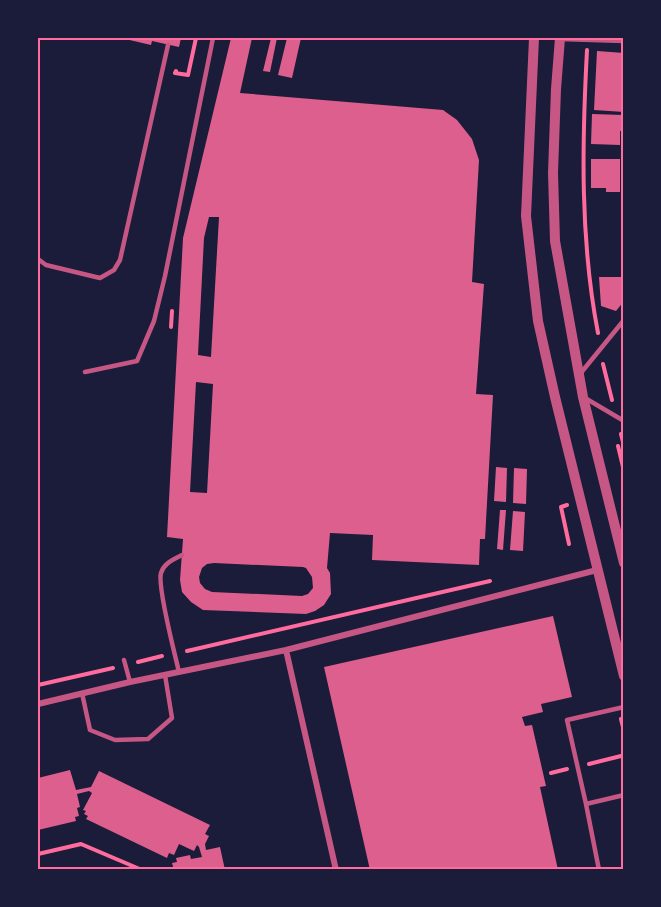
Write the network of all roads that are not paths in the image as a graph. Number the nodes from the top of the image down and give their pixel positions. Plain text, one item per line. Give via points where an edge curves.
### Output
1 (213, 38) edge
2 (534, 38) edge
3 (560, 38) edge
4 (624, 41) edge
5 (168, 45) dead end
6 (38, 259) edge
7 (624, 320) edge
8 (85, 372) dead end
9 (580, 375) junction
10 (583, 397) junction
11 (624, 422) edge
12 (182, 555) dead end
13 (624, 563) edge
14 (597, 570) junction
15 (286, 650) junction
16 (124, 660) dead end
17 (179, 672) junction
18 (165, 675) junction
19 (624, 676) edge
20 (130, 682) junction
21 (81, 693) junction
22 (38, 704) edge
23 (624, 707) edge
24 (624, 795) edge
25 (586, 804) junction
26 (336, 870) edge
27 (600, 870) edge

1 - 8 lane via 154,321 137,361
2 - 14 street via 526,216 538,321
3 - 4 lane
3 - 9 street via 553,173 555,241
5 - 6 lane via 120,260 114,270 100,278 46,265
7 - 9 lane
9 - 10 street
10 - 11 lane
10 - 13 street
12 - 17 lane via 167,563 160,575
14 - 15 street
14 - 19 street
15 - 17 street
15 - 26 street
16 - 20 lane
17 - 18 street
18 - 20 street
18 - 21 lane via 172,718 147,739 115,740 90,730
20 - 21 street
21 - 22 street
23 - 25 lane via 567,720
24 - 25 lane
25 - 27 lane

